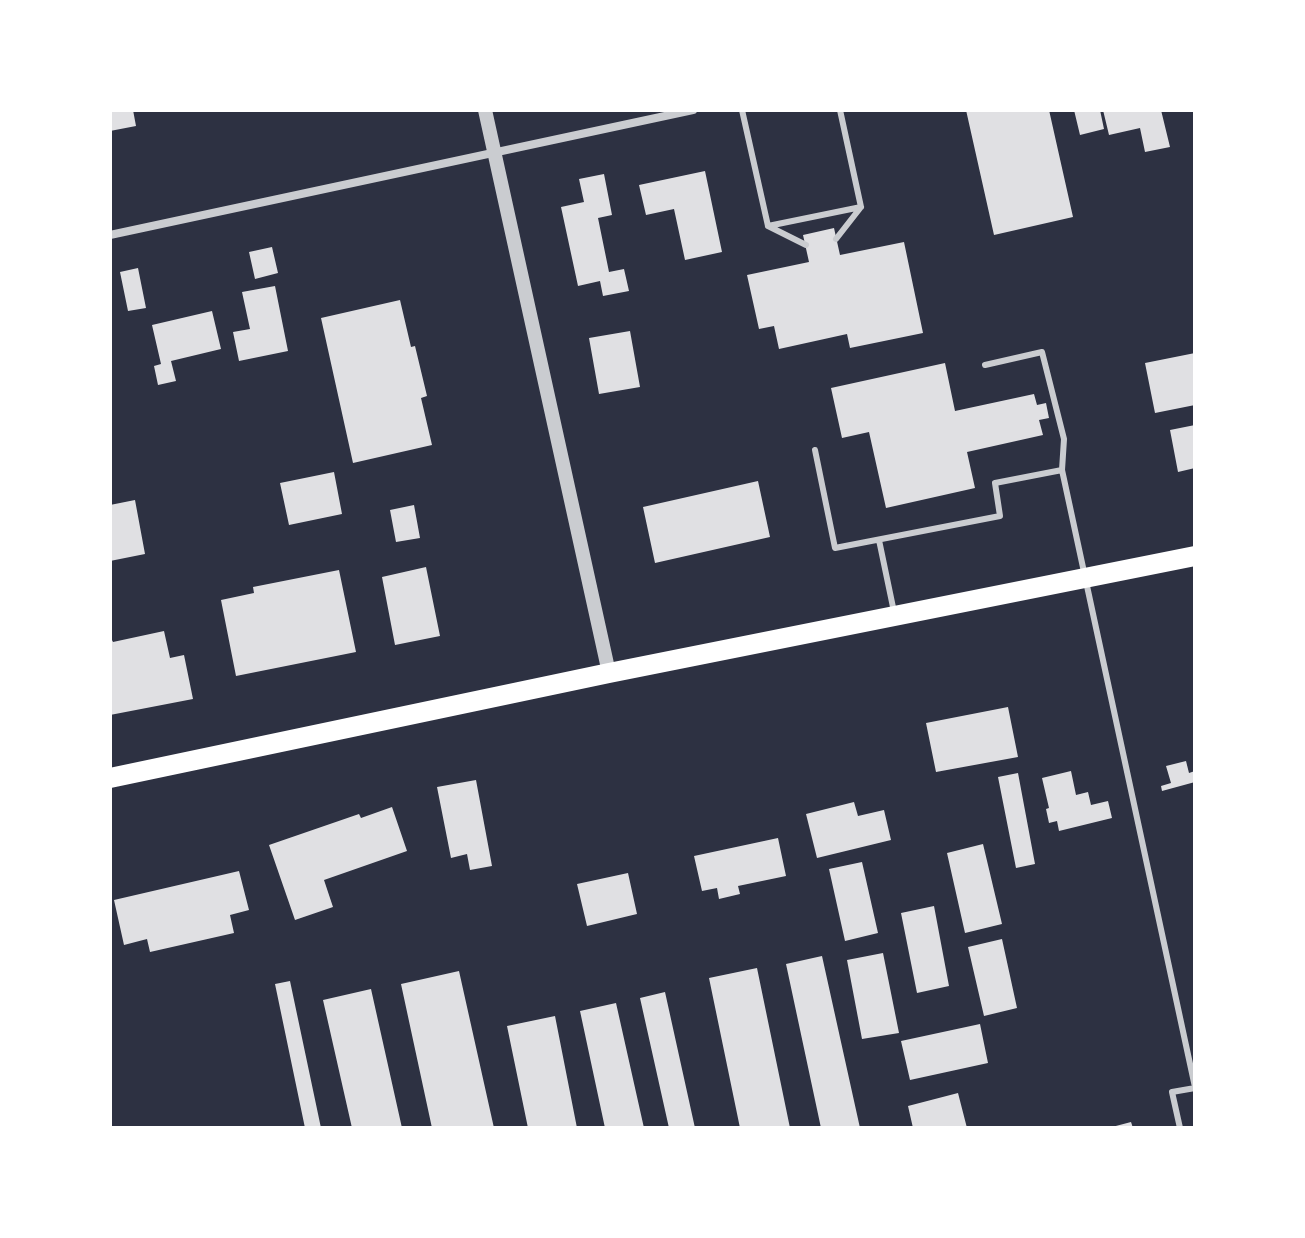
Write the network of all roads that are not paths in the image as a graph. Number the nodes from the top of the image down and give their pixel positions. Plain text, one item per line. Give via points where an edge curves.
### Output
1 (485, 110) edge
2 (693, 110) edge
3 (742, 110) edge
4 (840, 110) edge
5 (494, 154) junction
6 (861, 207) junction
7 (768, 226) junction
8 (110, 235) edge
9 (836, 239) dead end
10 (806, 245) dead end
11 (985, 365) dead end
12 (815, 450) dead end
13 (1062, 470) junction
14 (879, 540) junction
15 (1195, 556) edge
16 (1084, 578) junction
17 (895, 616) junction
18 (609, 673) junction
19 (110, 778) edge
20 (1195, 1087) edge
21 (1180, 1128) edge

1 - 5 street
2 - 5 street
3 - 7 lane
4 - 6 lane
5 - 8 street
5 - 18 street
6 - 7 lane
6 - 9 lane
7 - 10 lane
11 - 13 lane via 1042,352 1064,439
12 - 14 lane via 835,548
13 - 14 lane via 995,483 1000,516
13 - 16 lane
14 - 17 lane
15 - 16 main road
16 - 17 main road
16 - 20 lane
17 - 18 main road
18 - 19 main road
20 - 21 lane via 1172,1092

